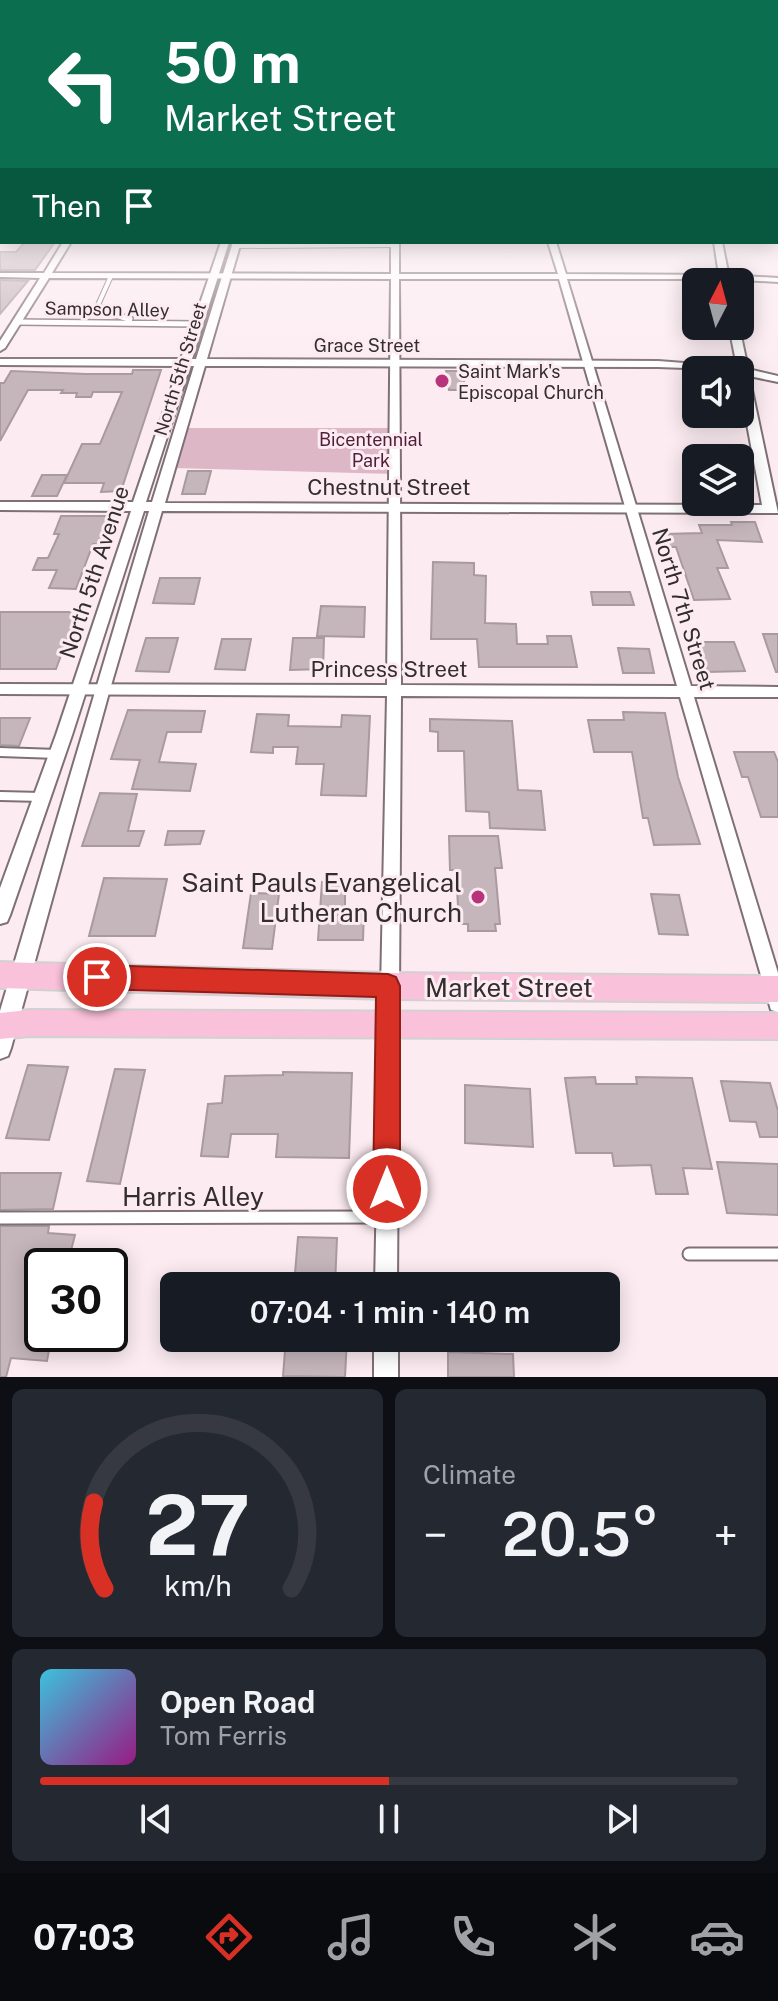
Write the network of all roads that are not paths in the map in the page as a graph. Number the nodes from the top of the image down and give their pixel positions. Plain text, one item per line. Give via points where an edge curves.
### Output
1 (64, 247) edge
2 (231, 247) edge
3 (395, 247) edge
4 (554, 247) edge
5 (719, 247) edge
6 (723, 268) edge
7 (0, 275) edge
8 (46, 275) junction
9 (111, 276) junction
10 (220, 276) junction
11 (396, 276) junction
12 (563, 277) junction
13 (682, 278) edge
14 (754, 280) edge
15 (778, 280) edge
16 (130, 319) dead end
17 (16, 322) junction
18 (197, 324) junction
19 (0, 348) edge
20 (0, 362) edge
21 (193, 362) junction
22 (395, 363) junction
23 (588, 364) junction
24 (682, 365) edge
25 (754, 374) edge
26 (778, 379) edge
27 (754, 428) edge
28 (0, 506) edge
29 (138, 506) junction
30 (157, 506) junction
31 (396, 507) junction
32 (631, 508) junction
33 (775, 508) edge
34 (0, 689) edge
35 (102, 689) junction
36 (78, 690) junction
37 (394, 691) junction
38 (686, 692) junction
39 (778, 692) edge
40 (0, 752) edge
41 (57, 754) junction
42 (0, 796) edge
43 (42, 797) junction
44 (0, 915) edge
45 (11, 975) edge
46 (388, 986) junction
47 (777, 994) edge
48 (388, 1022) junction
49 (778, 1026) edge
50 (2, 1033) edge
51 (386, 1217) junction
52 (0, 1218) edge
53 (689, 1254) dead end
54 (778, 1254) edge
55 (386, 1272) edge
56 (386, 1352) edge
57 (386, 1377) edge

1 - 8 street
2 - 10 street, North 5th Avenue
3 - 11 street
4 - 12 street, North 7th Street
5 - 6 street
7 - 8 street
8 - 9 street
8 - 17 street
9 - 10 street
9 - 16 lane via 98,305
10 - 11 street
10 - 18 street, North 5th Avenue
10 - 21 street, North 5th Street
11 - 12 street
11 - 22 street
12 - 13 street
12 - 23 street, North 7th Street
14 - 15 street
17 - 18 lane, Sampson Alley
17 - 19 street
18 - 21 street, North 5th Avenue
20 - 21 street, Grace Street
21 - 22 street, Grace Street
21 - 29 street, North 5th Avenue
21 - 30 street, North 5th Street
22 - 23 street, Grace Street
22 - 31 street
23 - 24 street, Grace Street
23 - 32 street, North 7th Street
25 - 26 street, Grace Street
27 - 33 street
28 - 29 street, Chestnut Street
29 - 30 street, Chestnut Street
29 - 36 street, North 5th Avenue
30 - 31 street, Chestnut Street
30 - 35 street, North 5th Avenue
31 - 32 street, Chestnut Street
31 - 37 street
32 - 33 street, Chestnut Street
32 - 38 street, North 7th Street
34 - 36 street, Princess Street
35 - 36 street, Princess Street
35 - 37 street, Princess Street
35 - 45 street, North 5th Avenue
36 - 41 street, North 5th Avenue
37 - 38 street, Princess Street
37 - 46 street
38 - 39 street, Princess Street
38 - 47 street, North 7th Street
40 - 41 lane
41 - 43 street, North 5th Avenue
42 - 43 lane
43 - 44 street, North 5th Avenue
45 - 46 main road, Market Street
45 - 50 street, North 5th Avenue
46 - 47 main road, Market Street
46 - 48 street
48 - 49 main road, Market Street
48 - 50 main road, Market Street
48 - 51 street
51 - 52 lane, Harris Alley
51 - 55 street
53 - 54 lane
56 - 57 street

